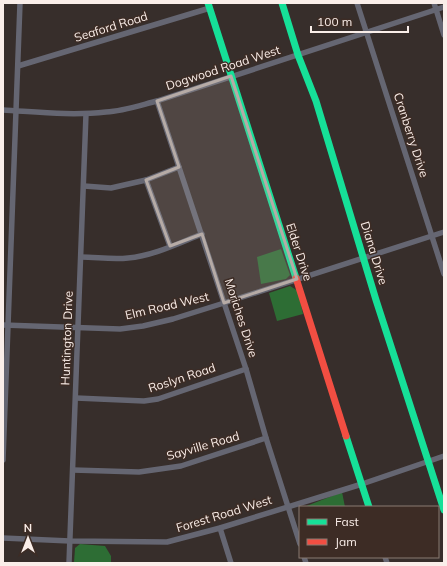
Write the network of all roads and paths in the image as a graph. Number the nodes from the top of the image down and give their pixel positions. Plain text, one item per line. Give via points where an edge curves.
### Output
1 (20, 3) edge
2 (282, 3) edge
3 (357, 3) edge
4 (434, 3) edge
5 (209, 6) edge
6 (444, 7) edge
7 (436, 9) junction
8 (367, 33) junction
9 (444, 35) edge
10 (298, 55) junction
11 (18, 66) junction
12 (231, 76) junction
13 (157, 101) junction
14 (3, 110) edge
15 (16, 111) junction
16 (86, 114) junction
17 (179, 167) junction
18 (146, 180) junction
19 (84, 186) junction
20 (444, 232) edge
21 (202, 234) junction
22 (432, 235) junction
23 (170, 246) junction
24 (81, 256) junction
25 (364, 257) junction
26 (444, 274) edge
27 (297, 280) junction
28 (224, 304) junction
29 (5, 325) edge
30 (79, 328) junction
31 (246, 369) junction
32 (76, 398) junction
33 (266, 438) junction
34 (444, 456) edge
35 (3, 460) edge
36 (429, 461) junction
37 (73, 470) junction
38 (362, 484) junction
39 (288, 506) junction
40 (369, 506) edge
41 (444, 510) edge
42 (220, 528) junction
43 (3, 538) edge
44 (70, 541) junction
45 (299, 541) edge
46 (69, 563) edge
47 (232, 563) edge

1 - 11 street
2 - 10 street, Diana Drive
3 - 8 street, Cranberry Drive
4 - 7 street
5 - 11 street, Seaford Road
5 - 12 street, Elder Drive
6 - 7 street, Dogwood Road West
7 - 8 street, Dogwood Road West
7 - 9 street
8 - 10 street, Dogwood Road West
8 - 22 street, Cranberry Drive
10 - 12 street, Dogwood Road West
10 - 25 street, Diana Drive via 316,101
11 - 15 street
12 - 13 street, Dogwood Road West
12 - 27 street, Elder Drive
13 - 16 street, Dogwood Road West
13 - 17 street, Moriches Drive
14 - 15 street, Dogwood Road West
15 - 16 street, Dogwood Road West
15 - 29 street
16 - 19 street, Huntington Drive
17 - 18 street
17 - 21 street, Moriches Drive
18 - 19 street via 111,188
18 - 23 street
19 - 24 street, Huntington Drive
20 - 22 street, Elm Road West
21 - 23 street
21 - 28 street, Moriches Drive
22 - 25 street, Elm Road West
22 - 26 street, Cranberry Drive
23 - 24 street via 139,257
24 - 30 street, Huntington Drive
25 - 27 street, Elm Road West
25 - 36 street, Diana Drive
27 - 28 street, Elm Road West
27 - 38 street, Elder Drive
28 - 30 street, Elm Road West via 144,326 120,329
28 - 31 street, Moriches Drive
29 - 30 street, Elm Road West
29 - 35 street
30 - 32 street, Huntington Drive
31 - 32 street, Roslyn Road via 158,400
31 - 33 street, Moriches Drive
32 - 37 street, Huntington Drive
33 - 37 street, Sayville Road via 181,466 139,472
33 - 39 street, Moriches Drive
34 - 36 street, Forest Road West
36 - 38 street, Forest Road West
36 - 41 street, Diana Drive
37 - 44 street, Huntington Drive
38 - 39 street, Forest Road West
38 - 40 street, Elder Drive
39 - 42 street, Forest Road West
39 - 45 street, Moriches Drive
42 - 44 street, Forest Road West via 167,542
42 - 47 street
43 - 44 street, Forest Road West
44 - 46 street, Huntington Drive

